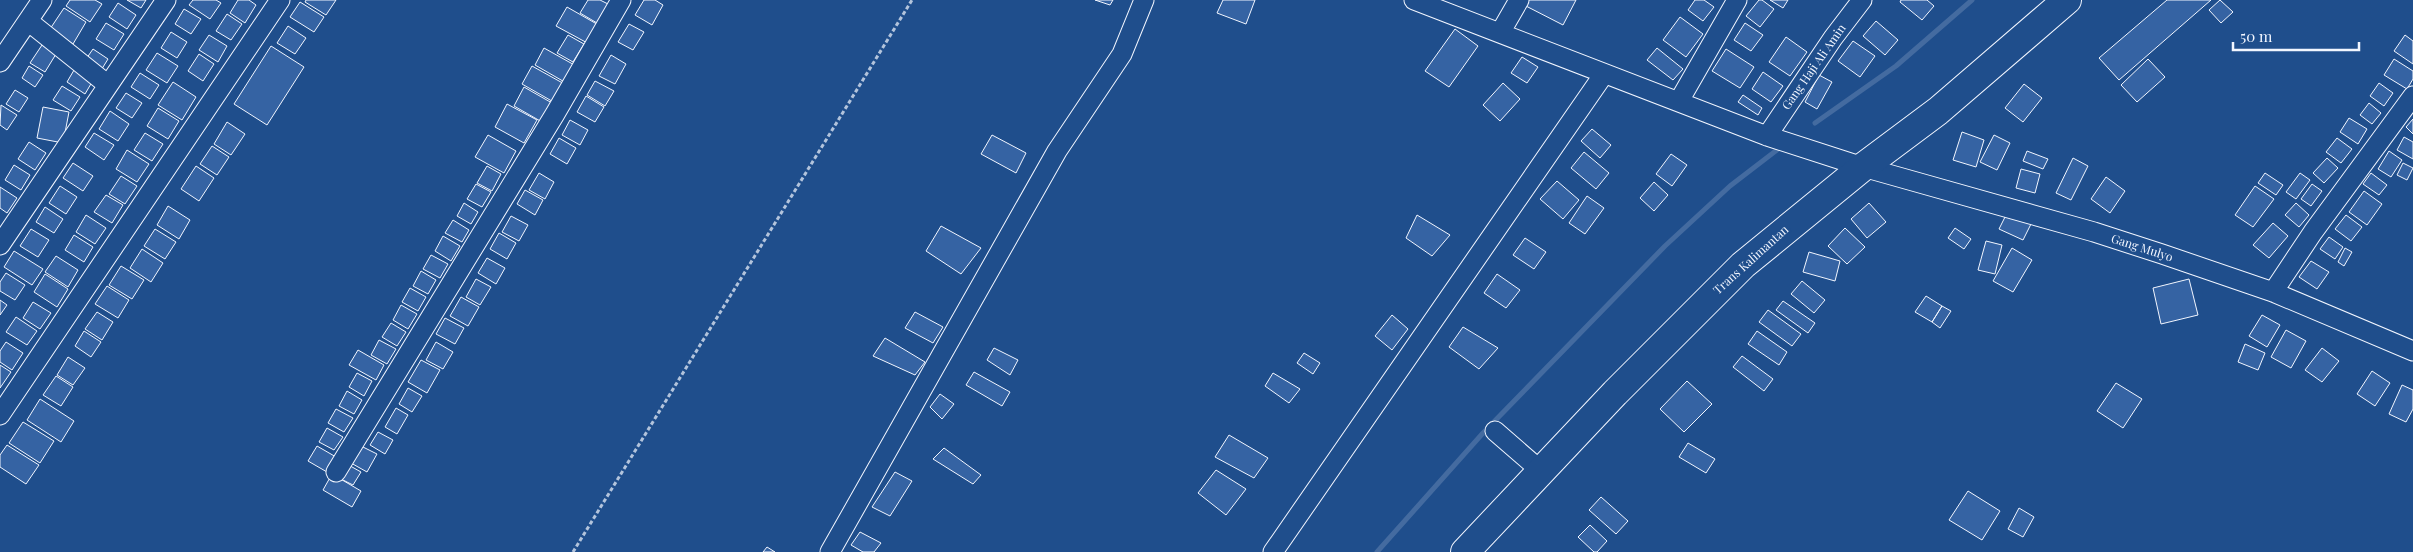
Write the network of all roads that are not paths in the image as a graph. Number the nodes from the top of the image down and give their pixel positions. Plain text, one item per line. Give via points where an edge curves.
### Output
1 (42, 0) edge
2 (166, 0) edge
3 (280, 0) edge
4 (622, 0) edge
5 (1144, 0) edge
6 (1414, 0) edge
7 (1519, 0) edge
8 (1737, 0) edge
9 (1862, 0) edge
10 (2067, 0) edge
11 (28, 21) junction
12 (1500, 33) junction
13 (0, 62) edge
14 (1604, 74) junction
15 (108, 85) junction
16 (2413, 96) edge
17 (1679, 101) junction
18 (1772, 137) junction
19 (1863, 167) junction
20 (0, 245) edge
21 (2273, 292) junction
22 (2413, 350) edge
23 (0, 415) edge
24 (1495, 431) dead end
25 (336, 472) dead end
26 (1541, 472) junction
27 (830, 552) edge
28 (1273, 552) edge
29 (1465, 552) edge

1 - 11 street
2 - 15 street
3 - 23 street
4 - 25 street
5 - 27 street via 1122,54 1057,151
6 - 12 street, Gang Mulyo
7 - 12 street
8 - 17 street
9 - 18 street, Gang Haji Ali Amin via 1833,38
10 - 19 highway, Trans Kalimantan via 1938,111
11 - 13 street
11 - 15 street
12 - 14 street, Gang Mulyo
14 - 17 street, Gang Mulyo
14 - 28 street
15 - 20 street
16 - 21 street
17 - 18 street, Gang Mulyo
18 - 19 street, Gang Mulyo
19 - 21 street, Gang Mulyo via 2094,232
19 - 26 highway, Trans Kalimantan via 1743,265 1655,351
21 - 22 street, Gang Mulyo
24 - 26 street
26 - 29 highway, Trans Kalimantan

